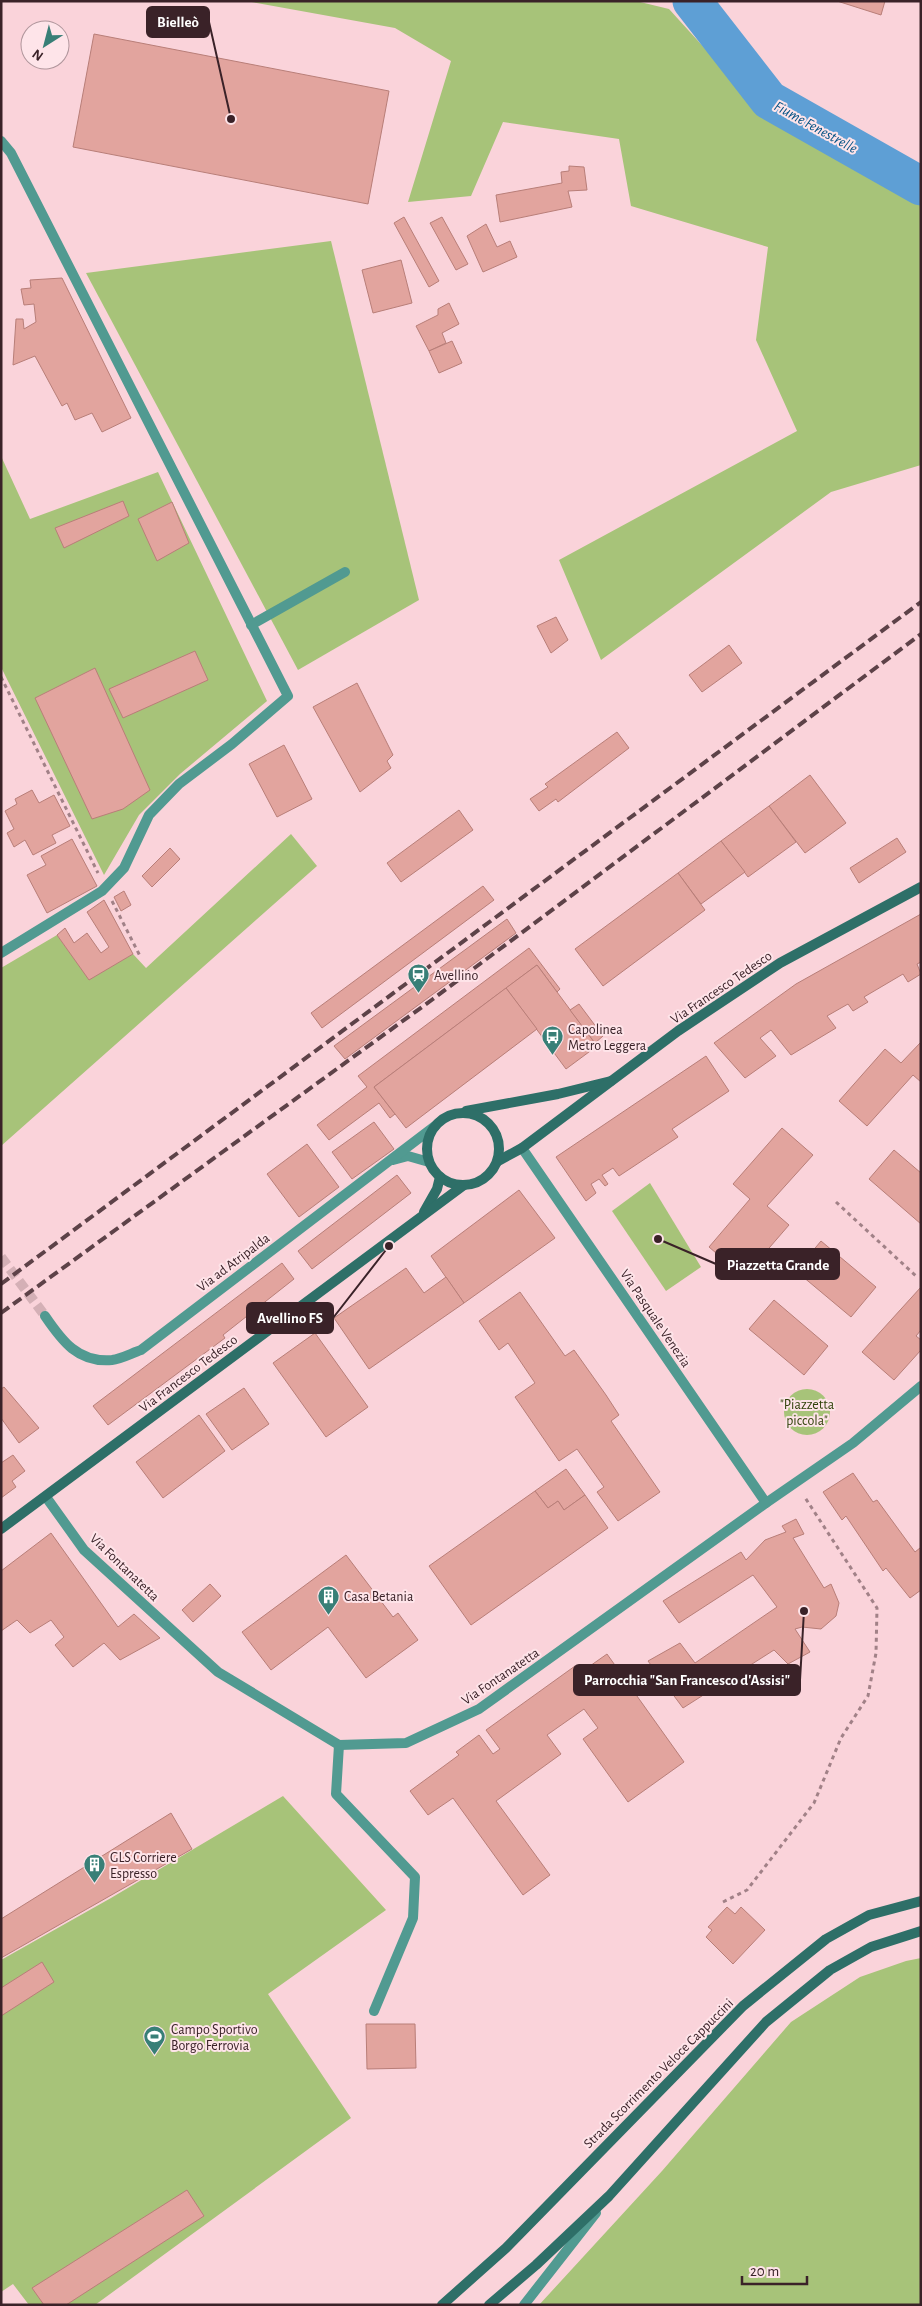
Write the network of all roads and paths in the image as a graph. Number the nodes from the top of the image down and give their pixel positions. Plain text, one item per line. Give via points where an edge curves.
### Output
1 (1, 141) edge
2 (344, 572) dead end
3 (251, 625) junction
4 (1, 677) edge
5 (921, 887) edge
6 (105, 888) junction
7 (1, 953) edge
8 (140, 956) dead end
9 (614, 1080) junction
10 (458, 1113) junction
11 (435, 1126) junction
12 (522, 1148) junction
13 (498, 1161) junction
14 (429, 1162) junction
15 (385, 1163) junction
16 (440, 1177) junction
17 (464, 1186) junction
18 (836, 1202) dead end
19 (423, 1214) junction
20 (916, 1276) dead end
21 (45, 1316) tunnel mouth
22 (921, 1386) edge
23 (796, 1482) junction
24 (46, 1497) junction
25 (766, 1503) junction
26 (1, 1530) edge
27 (339, 1745) junction
28 (921, 1901) edge
29 (723, 1902) dead end
30 (921, 1931) edge
31 (374, 2011) dead end
32 (609, 2196) junction
33 (442, 2305) edge
34 (489, 2305) edge
35 (524, 2305) edge

1 - 3 street via 12,152
2 - 3 street
3 - 6 street via 288,696 167,796 149,815 124,868
4 - 6 path
5 - 9 street, Via Francesco Tedesco via 780,963 678,1031
6 - 7 street
6 - 8 path
9 - 10 street
9 - 12 street, Via Francesco Tedesco
10 - 11 street
10 - 13 street via 471,1113 492,1126 498,1137
11 - 14 street via 429,1137
11 - 15 street, Via ad Atripalda
12 - 13 street, Via Francesco Tedesco
12 - 25 street, Via Pasquale Venezia
13 - 17 street via 485,1179
14 - 15 street via 408,1156
14 - 16 street
15 - 21 street, Via ad Atripalda via 141,1350 113,1360 94,1359 64,1344
16 - 17 street
16 - 19 street
17 - 19 street, Via Francesco Tedesco
18 - 20 path
19 - 24 street, Via Francesco Tedesco
22 - 23 street, Via Fontanatetta via 853,1443
23 - 25 street, Via Fontanatetta
23 - 29 path via 877,1608 876,1654 868,1696 841,1738 814,1803 747,1890
24 - 26 street, Via Francesco Tedesco
24 - 27 street, Via Fontanatetta via 84,1550 218,1672
25 - 27 street, Via Fontanatetta via 479,1709 406,1743
27 - 31 street via 336,1794 415,1877 413,1918
28 - 33 street, Strada Scorrimento Veloce Cappuccini via 869,1915 826,1938 743,2006 506,2248
30 - 32 street via 871,1947 830,1970 766,2022
32 - 34 street
32 - 35 street

